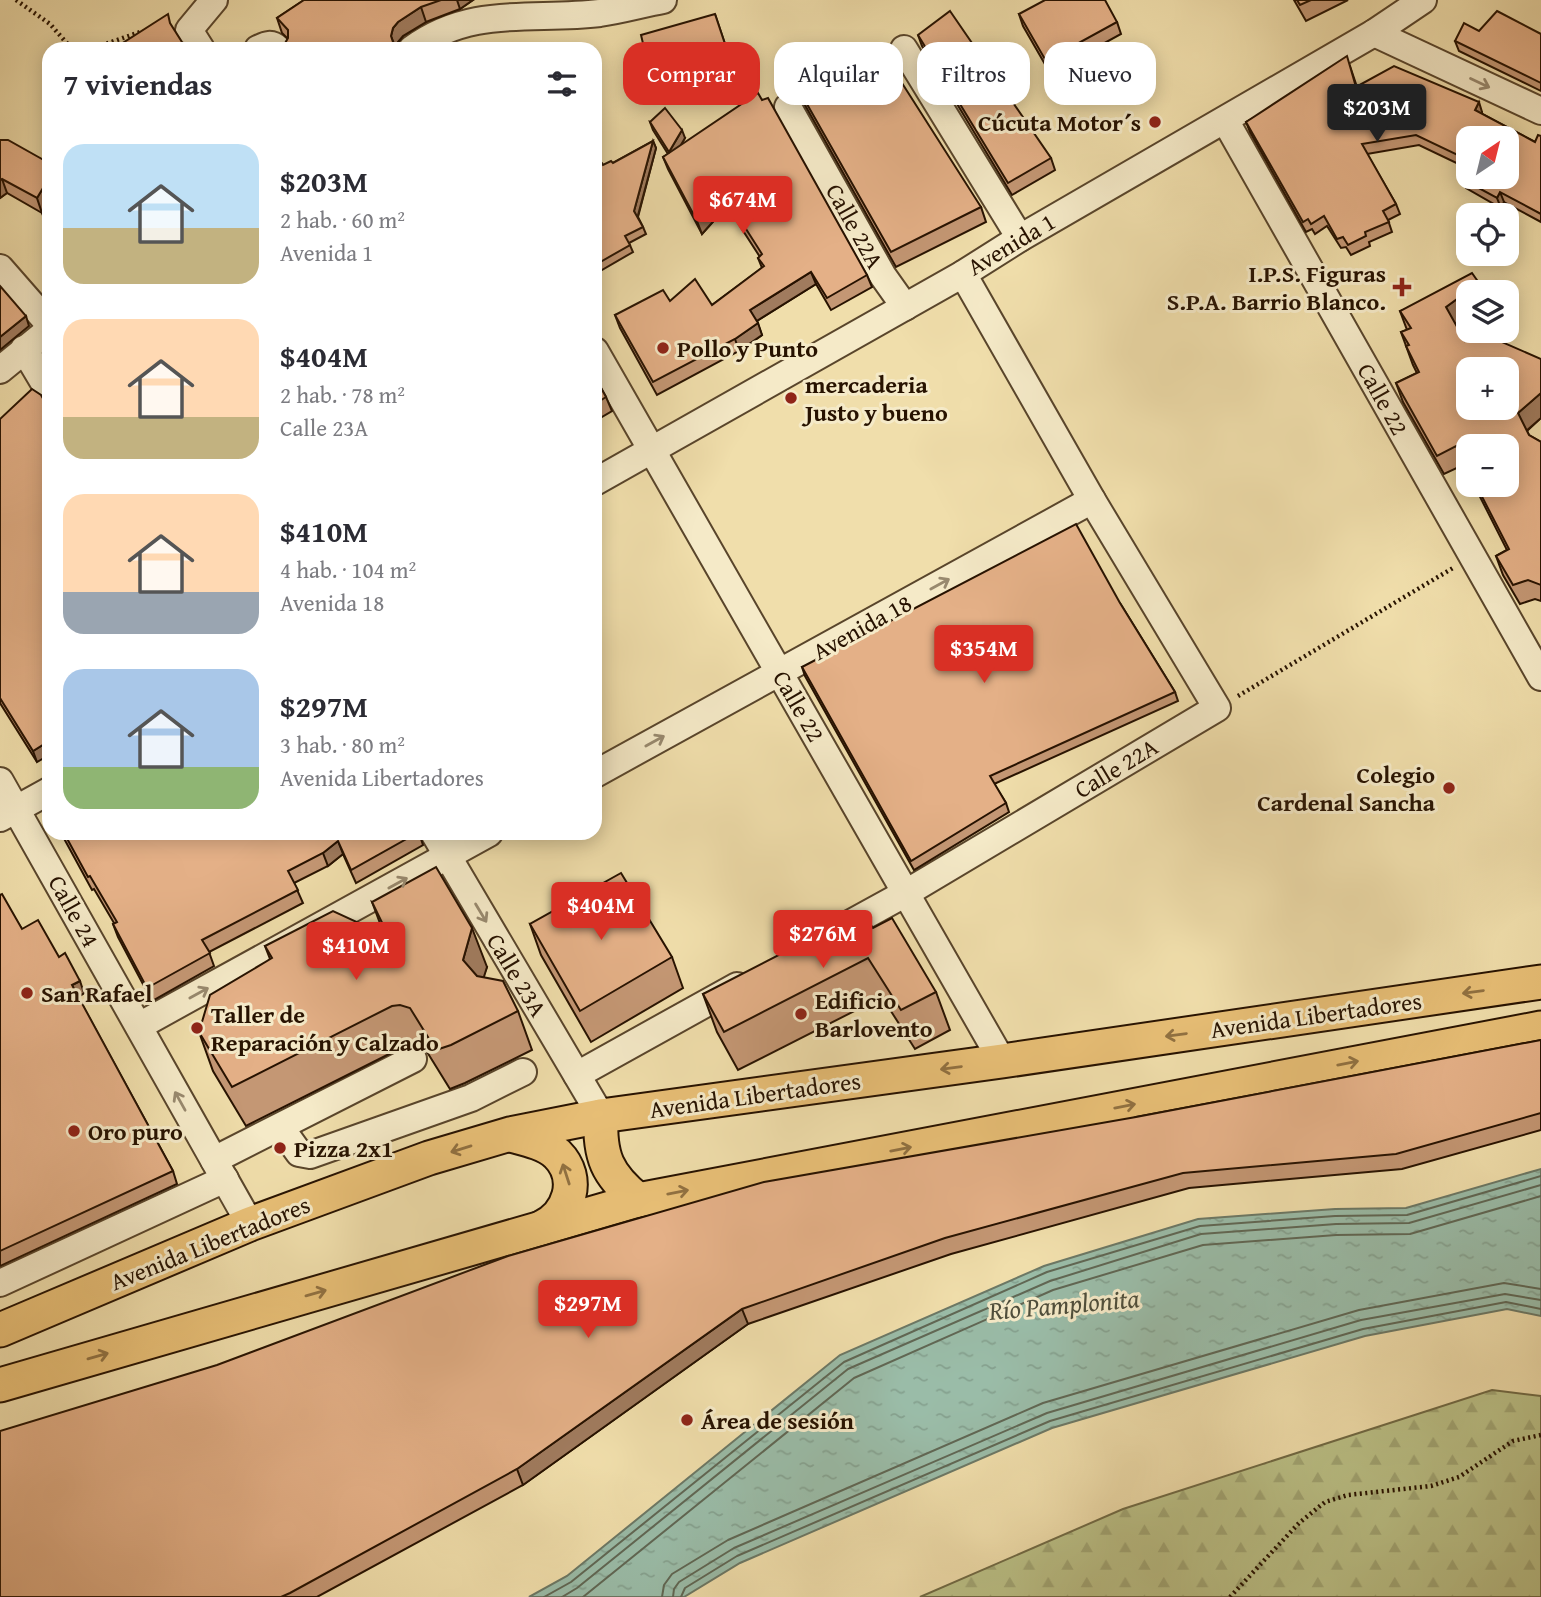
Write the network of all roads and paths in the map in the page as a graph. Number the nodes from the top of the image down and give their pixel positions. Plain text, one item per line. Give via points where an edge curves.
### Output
1 (16, 0) edge
2 (214, 0) edge
3 (663, 0) edge
4 (1414, 4) edge
5 (1374, 33) junction
6 (195, 40) edge
7 (66, 42) edge
8 (111, 42) edge
9 (427, 42) edge
10 (904, 49) dead end
11 (788, 107) dead end
12 (1541, 111) edge
13 (1225, 120) junction
14 (1013, 227) junction
15 (0, 268) edge
16 (963, 274) junction
17 (905, 307) junction
18 (42, 316) edge
19 (42, 335) edge
20 (24, 349) junction
21 (602, 363) edge
22 (0, 370) edge
23 (42, 379) edge
24 (652, 450) junction
25 (602, 478) edge
26 (1092, 500) junction
27 (1472, 557) junction
28 (779, 673) junction
29 (1541, 677) edge
30 (1217, 708) junction
31 (602, 770) edge
32 (0, 781) edge
33 (42, 795) edge
34 (8, 814) edge
35 (438, 840) edge
36 (476, 840) edge
37 (447, 856) junction
38 (906, 893) junction
39 (808, 947) edge
40 (760, 974) edge
41 (1541, 982) edge
42 (139, 1027) junction
43 (1541, 1028) edge
44 (413, 1059) edge
45 (1002, 1062) junction
46 (523, 1072) dead end
47 (576, 1075) junction
48 (601, 1116) junction
49 (281, 1128) junction
50 (510, 1134) junction
51 (219, 1170) junction
52 (638, 1200) junction
53 (250, 1224) junction
54 (541, 1228) junction
55 (0, 1283) edge
56 (0, 1330) edge
57 (0, 1385) edge
58 (1541, 1434) edge
59 (1230, 1597) edge

1 - 7 path via 50,24
2 - 6 street
3 - 9 street via 600,13 517,15 461,23
4 - 5 street, Avenida 1
5 -> 12 street
5 - 13 street, Avenida 1
6 - 8 path via 162,25
10 - 14 street
11 - 17 street, Calle 22A
13 - 14 street, Avenida 1
13 - 27 street, Calle 22
14 - 16 street, Avenida 1
15 - 18 street
16 - 17 street, Avenida 1
16 - 26 street
17 - 24 street, Avenida 1
19 - 20 street
20 - 22 street
20 - 23 street
21 - 24 street, Calle 22
24 - 25 street, Avenida 1
24 - 28 street, Calle 22
28 -> 26 street, Avenida 18
26 - 30 street
27 - 29 street, Calle 22
27 - 30 path
31 -> 28 street, Avenida 18
28 - 38 street, Calle 22
30 - 38 street, Calle 22A
32 - 34 street, Calle 24
33 - 34 street
34 - 42 street, Calle 24
35 - 37 street, Calle 23A
36 - 37 street
42 -> 37 street
37 -> 47 street, Calle 23A
38 - 39 street, Calle 22A
38 - 45 street, Calle 22
40 - 47 street
41 -> 45 main road, Avenida Libertadores
51 -> 42 street, Calle 24
52 -> 43 main road, Avenida Libertadores
44 - 49 street
45 -> 48 main road, Avenida Libertadores
46 - 49 street via 471,1098 310,1155 299,1153
47 - 48 street, Calle 23A
48 - 50 main road, Avenida Libertadores
48 - 52 main road via 599,1140 606,1164 619,1184
49 - 51 street
50 -> 53 main road, Avenida Libertadores via 429,1158
54 -> 50 main road via 552,1223 568,1203 570,1178 558,1155
51 - 53 street, Calle 24
51 - 55 street
52 - 54 main road, Avenida Libertadores
53 - 56 main road, Avenida Libertadores
57 -> 54 main road, Avenida Libertadores
58 - 59 path via 1514,1441 1459,1477 1440,1483 1325,1502 1299,1523

